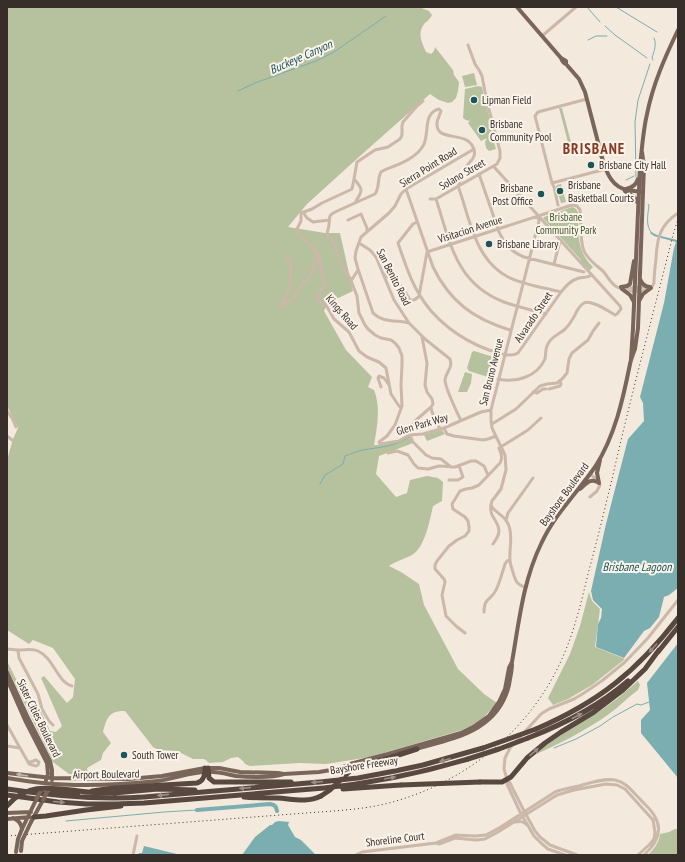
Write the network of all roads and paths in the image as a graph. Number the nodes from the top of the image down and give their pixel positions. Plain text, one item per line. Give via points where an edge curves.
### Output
1 (518, 7) edge
2 (576, 7) edge
3 (678, 30) edge
4 (542, 36) junction
5 (468, 45) dead end
6 (587, 99) junction
7 (423, 101) dead end
8 (474, 149) junction
9 (642, 152) junction
10 (495, 168) dead end
11 (606, 169) junction
12 (480, 174) junction
13 (639, 177) junction
14 (461, 178) junction
15 (354, 179) junction
16 (465, 182) junction
17 (552, 184) junction
18 (458, 186) junction
19 (406, 188) junction
20 (624, 189) junction
21 (641, 192) junction
22 (519, 196) junction
23 (430, 199) dead end
24 (436, 199) junction
25 (356, 202) junction
26 (490, 205) junction
27 (638, 205) junction
28 (559, 207) junction
29 (303, 212) junction
30 (678, 213) edge
31 (538, 216) junction
32 (329, 220) junction
33 (348, 220) dead end
34 (417, 222) junction
35 (367, 228) junction
36 (372, 229) junction
37 (498, 229) junction
38 (367, 232) junction
39 (475, 237) junction
40 (560, 241) junction
41 (359, 243) junction
42 (451, 244) junction
43 (636, 245) junction
44 (313, 247) junction
45 (428, 252) junction
46 (286, 256) dead end
47 (529, 258) junction
48 (430, 260) junction
49 (426, 261) junction
50 (554, 264) junction
51 (358, 270) junction
52 (585, 271) junction
53 (384, 274) junction
54 (591, 275) junction
55 (640, 276) junction
56 (585, 277) junction
57 (351, 281) junction
58 (523, 282) junction
59 (413, 283) junction
60 (421, 283) junction
61 (620, 288) junction
62 (650, 288) junction
63 (637, 289) junction
64 (561, 292) junction
65 (419, 294) junction
66 (639, 301) junction
67 (634, 303) junction
68 (517, 306) junction
69 (546, 314) junction
70 (409, 323) junction
71 (599, 323) dead end
72 (510, 330) junction
73 (422, 337) junction
74 (504, 354) junction
75 (631, 361) junction
76 (498, 378) junction
77 (560, 381) junction
78 (389, 385) junction
79 (381, 387) dead end
80 (533, 392) junction
81 (401, 408) junction
82 (431, 408) junction
83 (491, 410) junction
84 (7, 411) edge
85 (12, 418) junction
86 (541, 418) dead end
87 (7, 421) edge
88 (461, 421) junction
89 (492, 424) junction
90 (16, 427) dead end
91 (444, 428) junction
92 (440, 429) junction
93 (410, 435) junction
94 (7, 436) edge
95 (496, 436) junction
96 (12, 440) dead end
97 (502, 446) junction
98 (388, 453) dead end
99 (602, 454) junction
100 (451, 466) junction
101 (459, 466) junction
102 (590, 474) junction
103 (488, 475) junction
104 (533, 478) dead end
105 (449, 480) dead end
106 (599, 483) junction
107 (573, 494) junction
108 (590, 496) dead end
109 (492, 505) junction
110 (506, 520) junction
111 (493, 544) dead end
112 (510, 560) junction
113 (526, 588) junction
114 (678, 600) edge
115 (484, 612) dead end
116 (678, 618) edge
117 (678, 627) edge
118 (465, 633) dead end
119 (7, 649) edge
120 (18, 650) junction
121 (660, 650) junction
122 (512, 662) junction
123 (7, 672) edge
124 (7, 679) edge
125 (72, 686) dead end
126 (7, 725) edge
127 (53, 725) dead end
128 (7, 746) edge
129 (20, 748) junction
130 (417, 749) junction
131 (28, 763) dead end
132 (340, 768) junction
133 (206, 770) junction
134 (7, 773) edge
135 (7, 778) edge
136 (47, 778) junction
137 (52, 778) junction
138 (507, 780) junction
139 (298, 784) junction
140 (43, 785) junction
141 (50, 786) junction
142 (324, 788) junction
143 (9, 789) edge
144 (202, 792) junction
145 (7, 794) edge
146 (225, 796) junction
147 (513, 797) junction
148 (182, 799) junction
149 (519, 801) junction
150 (540, 802) junction
151 (7, 806) edge
152 (538, 807) junction
153 (31, 812) junction
154 (7, 813) edge
155 (524, 814) junction
156 (13, 818) junction
157 (31, 818) junction
158 (7, 819) edge
159 (510, 820) junction
160 (23, 824) junction
161 (510, 825) junction
162 (528, 826) junction
163 (533, 828) junction
164 (137, 836) dead end
165 (436, 843) junction
166 (19, 853) edge
167 (133, 855) edge
168 (356, 855) edge
169 (565, 855) edge
170 (577, 855) edge
171 (638, 855) edge
172 (644, 855) edge

1 - 4 main road
2 - 4 street
3 - 9 main road, Bayshore Boulevard via 651,95
4 - 6 main road via 566,61
5 - 12 street, Solano Street via 482,76 500,153 497,164
6 - 11 main road
6 - 17 street via 536,114 535,119
7 - 15 street via 403,121 400,139 358,161
8 - 14 street via 474,156
8 - 19 street, Sierra Point Road
8 - 25 street via 465,139 440,132 437,124 441,112 437,109 427,121 426,138 421,150 407,160 382,171 376,192
9 - 13 main road, Bayshore Boulevard
9 - 21 main road, Bayshore Boulevard via 644,162
10 - 22 street
11 - 17 street
11 - 20 main road via 612,181
12 - 16 street, Solano Street
12 - 26 street
13 - 20 main road via 635,186
13 - 21 main road, Bayshore Boulevard
14 - 16 street
14 - 18 street
15 - 25 street via 362,190
15 - 29 street via 352,189
16 - 18 street, Solano Street
17 - 28 street
18 - 24 street, Solano Street
18 - 39 street
19 - 34 street
19 - 36 street, Sierra Point Road via 395,206
20 - 21 main road
20 - 27 main road via 637,200
21 - 27 main road, Bayshore Boulevard
21 - 55 main road, Bayshore Boulevard
22 - 26 street
22 - 31 street
23 - 24 street, Solano Street
24 - 42 street
25 - 32 street via 333,213
26 - 37 street
27 - 43 main road, Bayshore Boulevard
28 - 31 street, Visitacion Avenue
28 - 61 street, Visitacion Avenue via 575,205 579,208 585,251
29 - 32 street via 312,221
29 - 44 street, Kings Road via 300,215 297,234
30 - 62 street via 660,232 654,282
31 - 37 street, Visitacion Avenue
31 - 40 street
31 - 47 street, San Bruno Avenue via 539,221
32 - 57 street via 327,235 334,242 339,260
33 - 35 street via 361,214
34 - 45 street
34 - 59 street via 398,242
35 - 36 street
35 - 38 street
36 - 38 street, Sierra Point Road
37 - 39 street, Visitacion Avenue
37 - 47 street via 509,248
38 - 41 street, Sierra Point Road
39 - 42 street, Visitacion Avenue
39 - 58 street via 481,252 492,266 508,277
40 - 50 street
40 - 52 street
41 - 51 street, Sierra Point Road via 355,255
41 - 53 street, San Benito Road via 374,254
42 - 45 street, Visitacion Avenue
42 - 68 street via 460,265 475,284 492,297
43 - 61 main road via 630,282
43 - 63 main road, Bayshore Boulevard
44 - 46 street via 317,257 311,276 293,298 282,306 280,305 290,285 291,265
44 - 78 street, Kings Road via 320,256 324,279 319,301 326,305 334,319 346,328 359,351 383,365 387,371
45 - 48 street
45 - 49 street, Visitacion Avenue
47 - 50 street
47 - 58 street, San Bruno Avenue
48 - 49 street
48 - 72 street via 442,284 468,311 483,320
49 - 60 street, Visitacion Avenue
50 - 52 street
51 - 57 street
51 - 70 street, Sierra Point Road via 374,314 385,320
52 - 54 street
52 - 56 street
53 - 65 street via 397,282 410,299 416,299
53 - 70 street, San Benito Road via 394,300
54 - 56 street, Alvarado Street
54 - 76 street via 617,303 621,309 618,313 615,315 600,306 584,303 565,330 549,341 543,362 536,371 521,379 509,381
55 - 62 main road via 642,284
55 - 63 main road, Bayshore Boulevard
56 - 64 street, Alvarado Street via 566,285
57 - 81 street via 357,296 359,313 367,328 379,337 394,341 400,352
58 - 64 street
58 - 68 street, San Bruno Avenue
59 - 60 street
59 - 65 street
60 - 65 street, Visitacion Avenue
61 - 63 street
61 - 67 main road via 630,295
62 - 63 street
62 - 66 main road
63 - 66 main road, Bayshore Boulevard
63 - 67 main road, Bayshore Boulevard
64 - 69 street, Alvarado Street
65 - 74 street via 435,315 456,333 478,346
66 - 75 main road, Bayshore Boulevard via 637,335
67 - 75 main road, Bayshore Boulevard
68 - 69 street
68 - 72 street, San Bruno Avenue
69 - 74 street, Alvarado Street via 518,353
70 - 73 street, San Benito Road
71 - 77 street via 589,339 572,353 567,373
72 - 74 street, San Bruno Avenue
73 - 82 street via 427,362 425,385 432,400
73 - 88 street, San Benito Road via 450,359 445,382
74 - 76 street, San Bruno Avenue
75 - 99 main road, Bayshore Boulevard via 617,415
76 - 83 street, San Bruno Avenue
77 - 80 street via 545,384
77 - 80 street via 560,386
78 - 79 street via 379,376
78 - 81 street, Kings Road via 390,394
80 - 89 street via 516,409
81 - 93 street, Glen Park Way via 395,425 379,442 380,444 400,440
82 - 92 street
82 - 93 street via 415,422
83 - 88 street, Glen Park Way
83 - 89 street, San Bruno Avenue
84 - 85 street
85 - 87 street
85 - 90 street
86 - 97 street via 528,430
88 - 91 street, Glen Park Way
89 - 95 street, San Bruno Avenue
91 - 92 street, Glen Park Way
91 - 95 street via 448,434 454,436 483,440
92 - 93 street, Glen Park Way
93 - 100 street via 413,442 426,455 441,459
94 - 96 street
95 - 97 street, San Bruno Avenue
97 - 103 street via 499,448 502,459
97 - 109 street, San Bruno Avenue via 505,455 505,474 501,489
98 - 100 street via 397,451 408,455 418,468
99 - 102 main road, Bayshore Boulevard
99 - 106 main road via 597,473
100 - 101 street
101 - 103 street via 471,460 476,461 484,466
101 - 105 street via 463,477
102 - 106 street
102 - 107 main road, Bayshore Boulevard
103 - 118 street via 476,487 460,491 452,504 453,509 468,521 469,531 466,536 449,546 434,565 445,582 442,595 446,616
104 - 110 street via 508,513
106 - 107 main road via 590,481
106 - 108 street via 598,489
107 - 113 main road, Bayshore Boulevard via 554,519 541,543
109 - 110 street
109 - 111 street via 491,512 500,530
110 - 112 street via 511,533
112 - 113 street via 516,581
112 - 115 street via 505,564 496,591 484,605
113 - 122 main road, Bayshore Boulevard
114 - 138 street via 641,646 616,670 584,693 537,717 506,754 504,768
116 -> 139 highway, Bayshore Freeway, bridge via 650,652 616,684 576,710 536,728 437,762 386,773
117 - 121 highway, Bayshore Freeway
119 - 120 street
120 - 125 street via 39,651 52,663 64,681
120 - 127 street via 19,658 38,694 42,709
138 -> 121 highway via 545,743 623,690
142 -> 121 highway, Bayshore Freeway, bridge via 399,777 441,767 528,738 570,720 603,701 633,677
122 - 130 main road, Bayshore Boulevard via 505,696 490,719 466,734
122 - 132 main road, Bayshore Boulevard via 499,702 478,725
123 - 137 main road, Sister Cities Boulevard via 50,762
124 - 136 main road, Sister Cities Boulevard via 24,720 47,763
126 - 129 street
128 - 129 street
129 - 131 street
130 - 132 main road, Bayshore Boulevard
130 - 146 highway, bridge via 359,766 351,770 330,790 312,800
132 - 133 main road, Bayshore Boulevard via 278,776 234,775
133 - 137 main road, Airport Boulevard via 138,779
133 - 139 highway via 214,782 290,781
133 - 141 main road, Airport Boulevard via 146,782
133 - 143 highway via 202,780 197,783 114,788 80,793
136 -> 134 main road, Airport Boulevard
135 - 140 main road, Airport Boulevard
136 - 137 main road, Airport Boulevard
136 - 140 main road
137 - 141 main road, Sister Cities Boulevard
138 - 142 highway, bridge
138 - 147 street
138 - 149 street
139 -> 144 highway, Bayshore Freeway
140 - 141 main road, Airport Boulevard
140 - 153 main road, bridge
141 - 157 main road, Sister Cities Boulevard, bridge
142 - 146 highway, Bayshore Freeway
144 -> 143 highway, Bayshore Freeway via 96,798
144 - 151 highway, bridge via 193,789 152,789 114,793 41,788 22,794
145 -> 148 highway, Bayshore Freeway via 87,804
146 - 148 highway, Bayshore Freeway
147 - 155 street
147 - 159 street via 517,811 516,816
148 - 157 highway
149 - 150 street via 528,807
149 - 155 street
150 - 155 street
150 - 172 street via 564,789 605,780 622,783 656,818 656,841
152 - 155 street
152 - 163 street via 530,816
152 - 171 street via 574,790 615,784 634,798 654,824 654,838
153 - 154 main road
153 - 157 main road
155 - 159 street, Shoreline Court
155 - 161 street, Shoreline Court
155 - 162 street
155 - 163 street
156 - 157 main road
156 - 158 main road
156 - 160 main road
157 - 160 main road
157 - 166 main road, bridge
159 - 165 street, Shoreline Court via 486,835 456,835
160 - 166 main road, bridge via 18,839
161 - 162 street via 521,821
161 - 165 street, Shoreline Court via 482,840 455,838
162 - 169 street via 541,844
163 - 170 street via 547,843
164 - 167 street
165 - 168 street, Shoreline Court via 362,852

